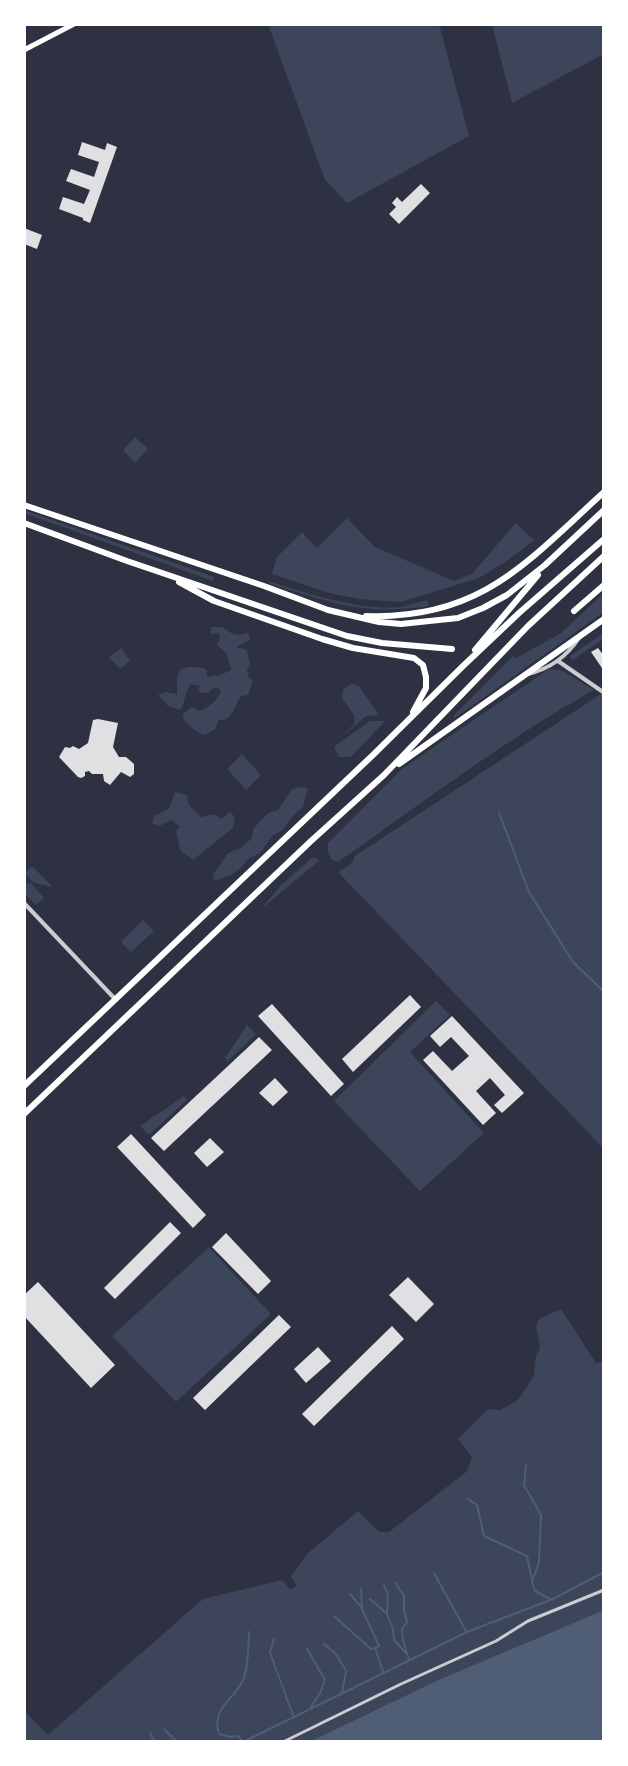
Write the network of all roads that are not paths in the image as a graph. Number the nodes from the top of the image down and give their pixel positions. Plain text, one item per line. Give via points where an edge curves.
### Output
1 (74, 24) edge
2 (24, 50) edge
3 (604, 492) edge
4 (24, 505) edge
5 (604, 510) edge
6 (24, 523) edge
7 (604, 538) edge
8 (604, 556) edge
9 (545, 565) junction
10 (166, 574) junction
11 (604, 585) edge
12 (574, 611) dead end
13 (351, 616) junction
14 (604, 619) edge
15 (582, 633) junction
16 (452, 649) dead end
17 (558, 661) junction
18 (462, 667) junction
19 (521, 676) junction
20 (604, 692) edge
21 (406, 723) junction
22 (384, 775) junction
23 (24, 903) edge
24 (116, 1000) junction
25 (24, 1086) edge
26 (24, 1114) edge
27 (604, 1590) edge
28 (283, 1742) edge

1 - 2 main road
3 - 13 main road via 525,564 482,593 425,613
4 - 13 main road
5 - 9 main road
6 - 10 main road
7 - 18 main road
8 - 22 main road via 528,626
9 - 13 main road via 507,595 458,618 401,624
9 - 18 main road
10 - 16 main road via 347,636
10 - 21 main road via 214,601 322,639 419,661 426,688
11 - 12 main road
14 - 15 main road
15 - 17 street via 573,649
15 - 19 main road
17 - 19 street
17 - 20 street
18 - 21 main road
19 - 22 main road
21 - 24 main road
22 - 26 main road
23 - 24 street
24 - 25 main road
27 - 28 street via 528,1621 496,1641

